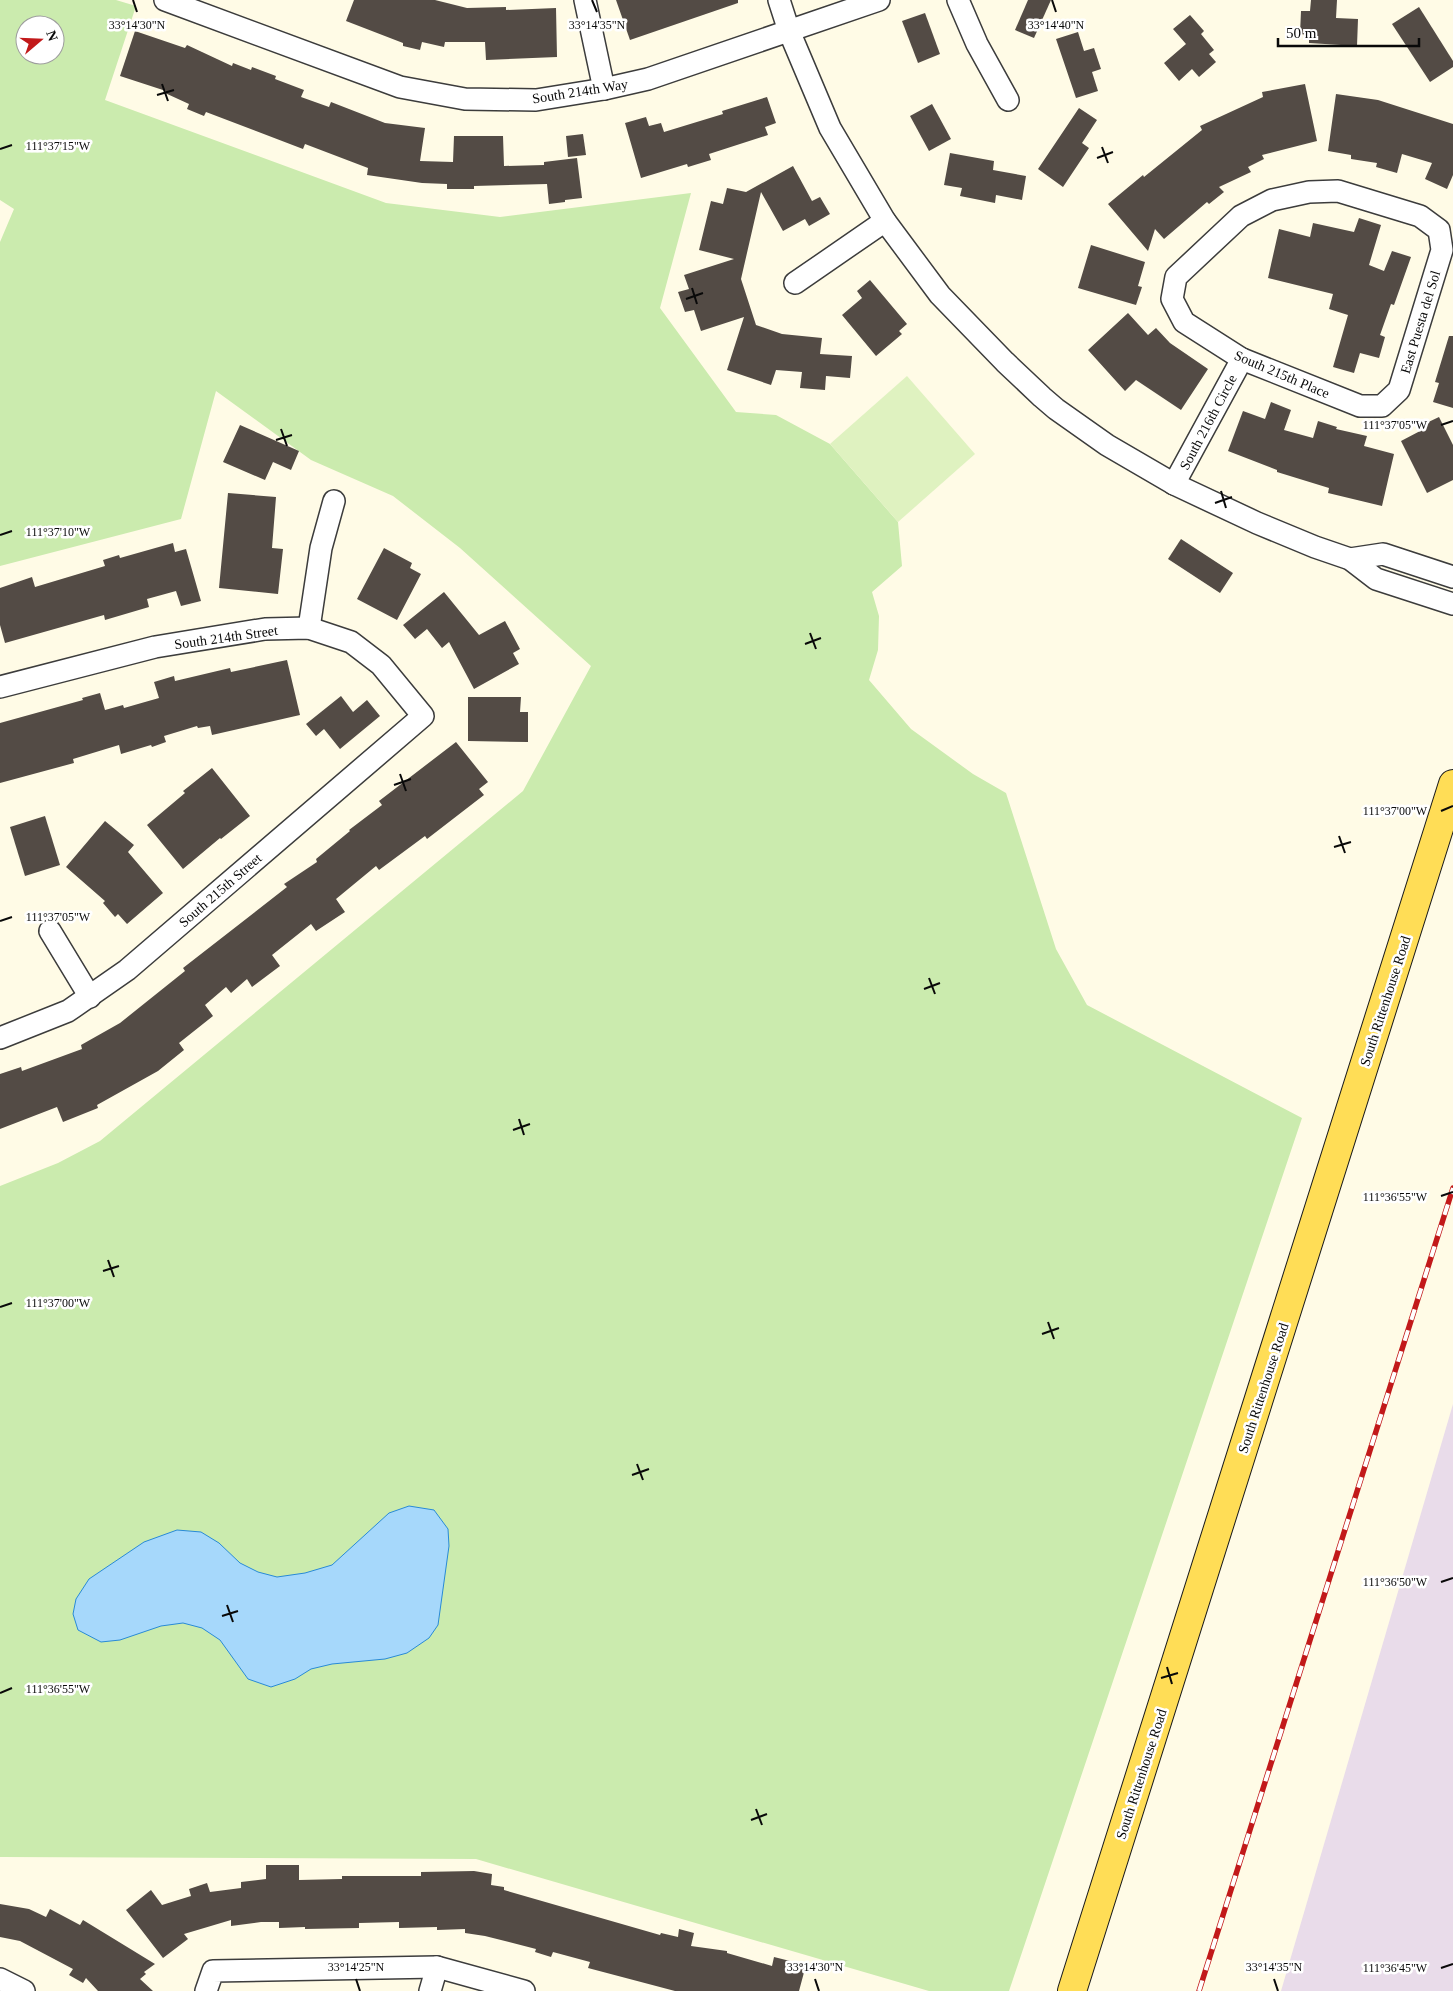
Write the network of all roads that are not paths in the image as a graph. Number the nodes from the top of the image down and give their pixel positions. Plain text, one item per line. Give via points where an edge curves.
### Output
1 (165, 0) edge
2 (586, 0) edge
3 (779, 0) edge
4 (878, 0) edge
5 (958, 0) edge
6 (789, 31) junction
7 (604, 89) junction
8 (1008, 100) dead end
9 (885, 221) junction
10 (795, 283) dead end
11 (1172, 299) joint
12 (1242, 360) junction
13 (1382, 406) joint
14 (1174, 484) junction
15 (334, 500) dead end
16 (1350, 559) junction
17 (1453, 577) edge
18 (1453, 604) edge
19 (309, 628) junction
20 (0, 687) edge
21 (423, 716) joint
22 (1453, 784) edge
23 (50, 931) dead end
24 (90, 997) junction
25 (0, 1038) edge
26 (437, 1967) junction
27 (0, 1979) edge
28 (24, 1991) edge
29 (206, 1991) edge
30 (430, 1991) edge
31 (524, 1991) edge
32 (1072, 1991) edge

1 - 7 street, South 214th Way via 400,87 464,98 536,100
2 - 7 street
3 - 6 street
4 - 6 street, South 214th Way
5 - 8 street via 977,44
6 - 7 street, South 214th Way via 648,79
6 - 9 street via 830,128
9 - 10 street
9 - 14 street via 940,295 1056,409 1107,445
11 - 12 street, South 215th Place via 1184,322
11 - 13 street, East Puesta del Sol via 1176,277 1241,216 1272,200 1309,192 1338,191 1420,216 1439,230 1442,250 1399,390
12 - 13 street, South 215th Place via 1360,406
12 - 14 street, South 216th Circle
14 - 16 street via 1257,523
15 - 19 street via 321,548
16 - 17 street via 1383,554
16 - 18 street via 1376,579
19 - 20 street, South 214th Street via 265,629 155,647
19 - 21 street, South 214th Street via 351,642 381,665
21 - 24 street, South 215th Street via 127,970
22 - 32 main road, South Rittenhouse Road
23 - 24 street
24 - 25 street, South 215th Street via 68,1011
26 - 29 street via 213,1971
26 - 30 street
26 - 31 street
27 - 28 street

